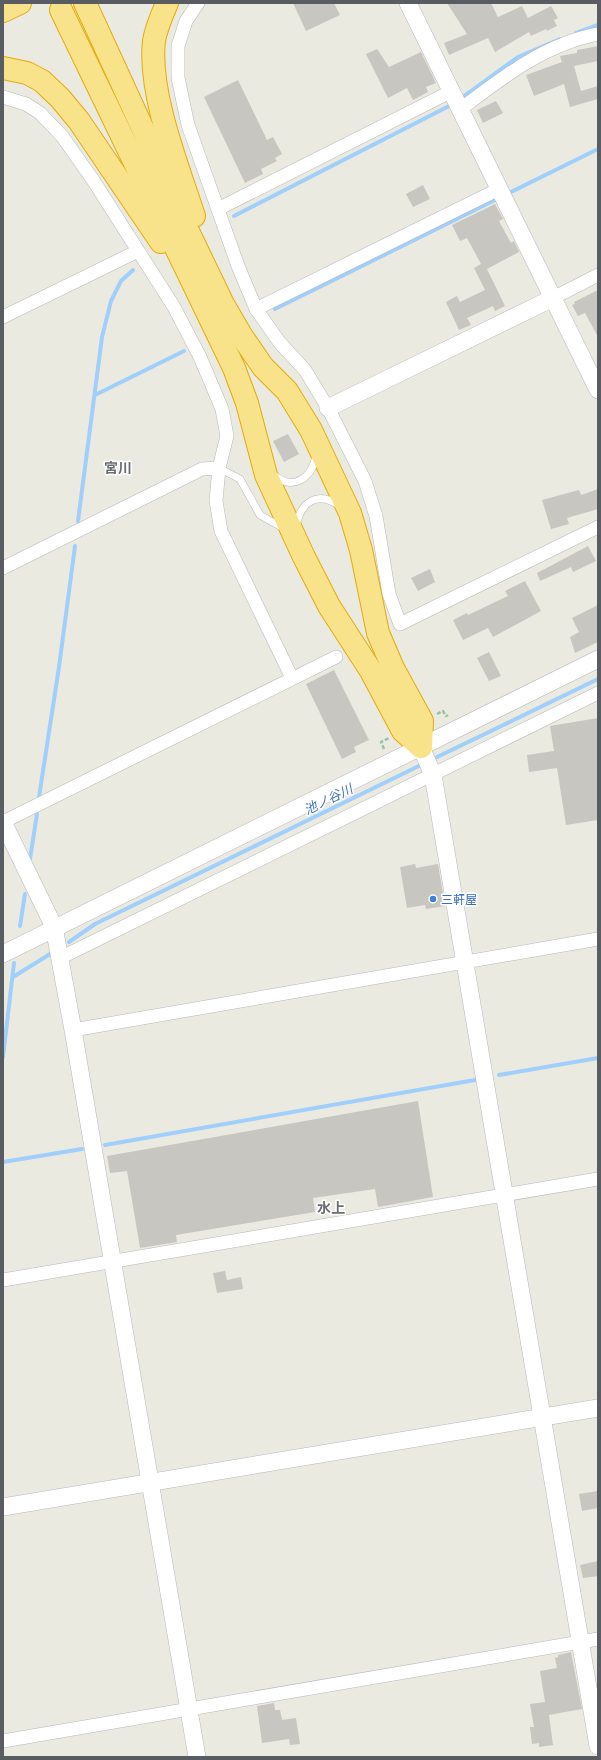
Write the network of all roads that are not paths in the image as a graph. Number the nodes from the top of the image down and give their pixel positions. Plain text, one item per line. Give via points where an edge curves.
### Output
1 (20, 3) edge
2 (85, 3) edge
3 (167, 3) edge
4 (198, 3) edge
5 (408, 3) edge
6 (61, 10) dead end
7 (3, 11) edge
8 (598, 34) edge
9 (3, 68) edge
10 (452, 91) junction
11 (3, 97) edge
12 (461, 109) junction
13 (499, 189) junction
14 (218, 209) junction
15 (138, 251) junction
16 (598, 275) edge
17 (553, 298) junction
18 (211, 300) junction
19 (256, 309) junction
20 (3, 317) edge
21 (598, 390) edge
22 (328, 408) junction
23 (316, 441) junction
24 (260, 458) junction
25 (219, 468) junction
26 (350, 513) junction
27 (598, 527) edge
28 (294, 534) junction
29 (3, 568) edge
30 (336, 657) dead end
31 (598, 659) edge
32 (292, 678) junction
33 (598, 693) edge
34 (427, 761) junction
35 (3, 822) edge
36 (54, 927) junction
37 (598, 939) edge
38 (3, 954) edge
39 (60, 958) junction
40 (466, 962) junction
41 (74, 1030) junction
42 (598, 1179) edge
43 (505, 1195) junction
44 (113, 1260) junction
45 (3, 1280) edge
46 (598, 1408) edge
47 (543, 1418) junction
48 (150, 1483) junction
49 (3, 1507) edge
50 (598, 1639) edge
51 (581, 1642) junction
52 (189, 1709) junction
53 (3, 1741) edge
54 (598, 1746) edge
55 (197, 1757) edge

1 - 7 highway
2 - 18 highway via 143,129
3 - 18 highway via 154,40 153,64 167,133
4 - 14 street via 186,21 178,46 178,78 188,125
5 - 10 street
6 - 18 highway
8 - 12 street via 543,52 512,71
9 - 18 highway via 27,73 42,81 60,98
10 - 12 street
10 - 14 street
11 - 15 street via 26,104 40,113 62,136
12 - 13 street
13 - 17 street
13 - 19 street
14 - 19 street
15 - 20 street
15 - 25 street via 174,307 200,357 222,408 227,436
16 - 17 street
17 - 21 street
17 - 22 street
18 - 23 highway via 242,335 263,367 287,391
18 - 24 highway via 247,403
19 - 22 street via 280,343 305,370
22 - 27 street via 365,481 376,516 389,594 400,624
23 - 24 lane via 314,465 301,481 289,482 278,479
23 - 26 highway
24 - 28 highway
25 - 28 lane via 240,479 260,515
25 - 29 street via 202,469
25 - 32 street via 216,501 221,531
26 - 28 lane via 334,502 312,500 304,506 298,516
26 - 34 highway via 361,550 378,633 392,668 422,721
28 - 34 highway via 329,606 370,671 403,731
30 - 32 street
31 - 34 street
32 - 35 street
33 - 34 street
34 - 36 street
34 - 39 street
34 - 40 street
35 - 36 street
36 - 38 street
36 - 39 street
37 - 40 street
39 - 41 street
40 - 41 street
40 - 43 street
41 - 44 street
42 - 43 street
43 - 44 street
43 - 47 street
44 - 45 street
44 - 48 street
46 - 47 street
47 - 48 street
47 - 51 street
48 - 49 street
48 - 52 street
50 - 51 street
51 - 52 street
51 - 54 street
52 - 53 street
52 - 55 street

